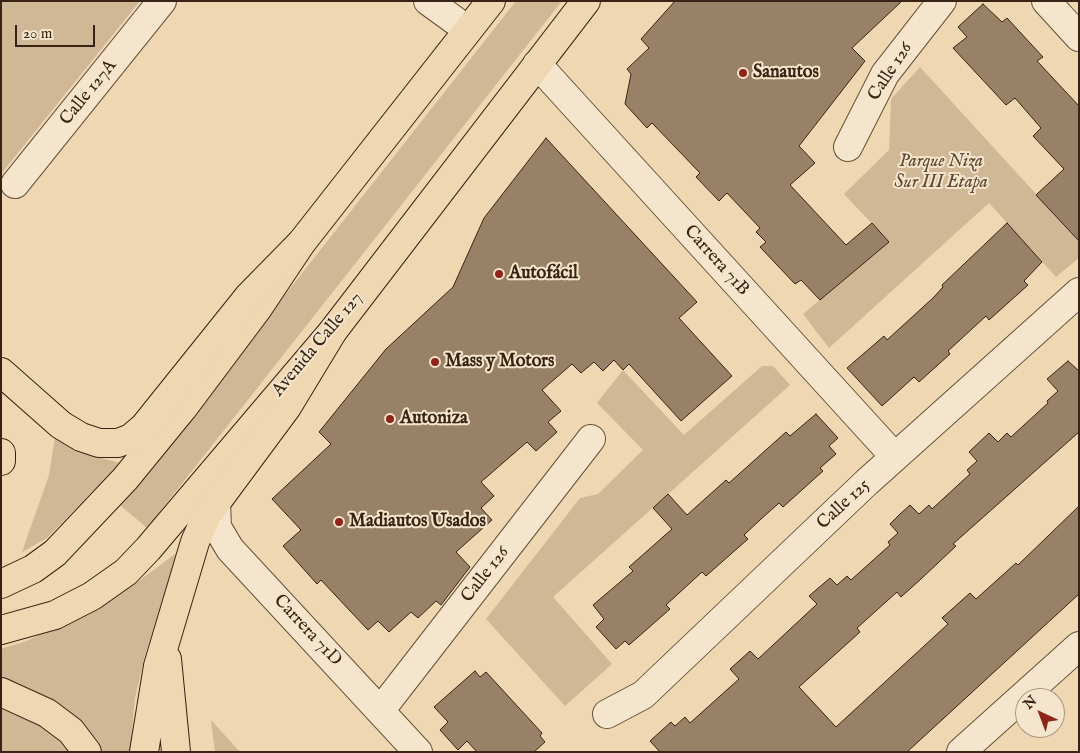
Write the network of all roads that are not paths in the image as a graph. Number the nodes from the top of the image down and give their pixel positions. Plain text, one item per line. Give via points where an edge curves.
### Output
1 (162, 1) edge
2 (428, 1) edge
3 (491, 1) edge
4 (586, 1) edge
5 (942, 1) edge
6 (1046, 1) edge
7 (468, 30) junction
8 (1079, 37) edge
9 (537, 64) junction
10 (848, 147) dead end
11 (16, 184) dead end
12 (302, 242) junction
13 (1079, 292) edge
14 (333, 331) junction
15 (1, 372) edge
16 (591, 440) dead end
17 (1, 453) edge
18 (895, 457) junction
19 (1, 461) edge
20 (216, 500) junction
21 (1, 584) edge
22 (1, 630) edge
23 (166, 638) junction
24 (1079, 646) edge
25 (1, 692) edge
26 (380, 711) junction
27 (607, 714) dead end
28 (144, 749) edge
29 (87, 752) edge
30 (176, 752) edge
31 (418, 752) edge
32 (961, 752) edge

1 - 11 street, Calle 127A
2 - 7 street
3 - 7 main road
4 - 9 main road, Avenida Calle 127
5 - 10 street, Calle 126 via 885,74
6 - 8 street
7 - 12 main road
9 - 14 main road, Avenida Calle 127
9 - 18 street, Carrera 71B
12 - 15 main road via 249,296 144,427 131,438 118,443 99,443 81,437 62,425
12 - 21 main road via 258,308 125,479 55,553 33,569
13 - 18 street, Calle 125
14 - 20 main road via 287,407
14 - 22 main road, Avenida Calle 127 via 126,572 92,596 55,615
16 - 26 street, Calle 126
17 - 19 main road
18 - 27 street, Calle 125 via 643,695
20 - 23 main road via 195,542
20 - 26 street, Carrera 71D via 218,527 230,549
23 - 28 main road via 152,692
23 - 30 main road
24 - 32 street
25 - 29 main road via 46,714 71,731
26 - 31 street, Carrera 71D

